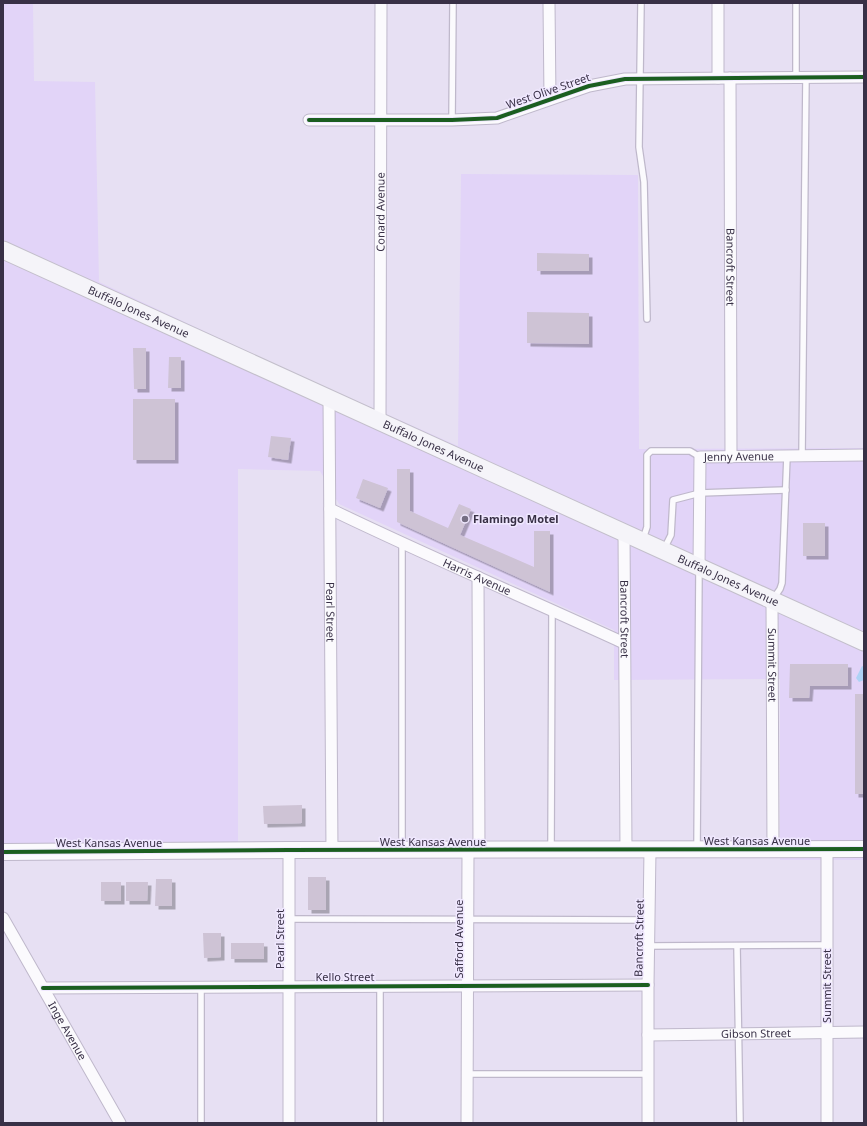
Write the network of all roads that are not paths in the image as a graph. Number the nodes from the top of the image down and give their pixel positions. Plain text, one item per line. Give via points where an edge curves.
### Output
1 (381, 3) edge
2 (453, 3) edge
3 (549, 3) edge
4 (641, 3) edge
5 (718, 3) edge
6 (796, 3) edge
7 (864, 77) edge
8 (718, 78) junction
9 (730, 78) junction
10 (801, 78) junction
11 (641, 79) junction
12 (550, 99) junction
13 (309, 120) dead end
14 (381, 120) junction
15 (452, 120) junction
16 (3, 250) edge
17 (647, 319) dead end
18 (329, 398) junction
19 (380, 421) junction
20 (864, 455) edge
21 (787, 456) junction
22 (802, 456) junction
23 (700, 457) junction
24 (731, 457) junction
25 (786, 490) junction
26 (700, 493) junction
27 (330, 509) junction
28 (624, 532) junction
29 (642, 541) junction
30 (402, 544) junction
31 (664, 551) junction
32 (699, 567) junction
33 (478, 577) junction
34 (772, 600) junction
35 (552, 610) junction
36 (864, 642) edge
37 (624, 643) junction
38 (827, 849) junction
39 (864, 849) edge
40 (289, 850) junction
41 (551, 850) junction
42 (626, 850) junction
43 (650, 850) junction
44 (697, 850) junction
45 (773, 850) junction
46 (332, 851) junction
47 (402, 851) junction
48 (474, 851) junction
49 (3, 852) edge
50 (3, 918) edge
51 (289, 919) junction
52 (468, 920) junction
53 (649, 920) junction
54 (827, 945) junction
55 (648, 946) junction
56 (737, 946) junction
57 (648, 985) junction
58 (288, 986) junction
59 (380, 986) junction
60 (201, 987) junction
61 (468, 987) junction
62 (43, 988) junction
63 (827, 1032) junction
64 (864, 1032) edge
65 (738, 1034) junction
66 (648, 1035) junction
67 (468, 1074) junction
68 (648, 1074) junction
69 (120, 1123) edge
70 (201, 1123) edge
71 (289, 1123) edge
72 (380, 1123) edge
73 (467, 1123) edge
74 (648, 1123) edge
75 (740, 1123) edge
76 (827, 1123) edge

1 - 14 street, Conard Avenue
2 - 15 lane
3 - 12 street
4 - 11 lane
5 - 8 street
6 - 10 lane
7 - 10 street, West Olive Street
8 - 9 street, West Olive Street
8 - 11 street, West Olive Street
9 - 10 street, West Olive Street
9 - 24 street, Bancroft Street
10 - 22 lane
11 - 12 street, West Olive Street via 625,79 589,86
11 - 17 lane via 639,147 644,182
12 - 15 street, West Olive Street via 497,118
13 - 14 street, West Olive Street
14 - 15 street, West Olive Street
14 - 19 street, Conard Avenue
16 - 18 main road, Buffalo Jones Avenue
18 - 19 main road, Buffalo Jones Avenue
18 - 27 street, Pearl Street
19 - 28 main road, Buffalo Jones Avenue
20 - 22 street, Jenny Avenue
21 - 22 street, Jenny Avenue
21 - 24 street, Jenny Avenue
21 - 25 lane
23 - 24 street, Jenny Avenue
23 - 26 street, Jenny Avenue
23 - 29 lane via 690,451 648,453 647,527
25 - 26 lane
25 - 34 lane via 782,583
26 - 31 lane via 674,500 671,535
26 - 32 street, Jenny Avenue
27 - 30 street, Harris Avenue
27 - 46 street, Pearl Street
28 - 29 main road, Buffalo Jones Avenue
28 - 37 street, Bancroft Street
29 - 31 main road, Buffalo Jones Avenue
30 - 33 street, Harris Avenue
30 - 47 lane
31 - 32 main road, Buffalo Jones Avenue
32 - 34 main road, Buffalo Jones Avenue
32 - 44 lane
33 - 35 street, Harris Avenue
33 - 48 street, Safford Avenue
34 - 36 main road, Buffalo Jones Avenue
34 - 45 street, Summit Street
35 - 37 street, Harris Avenue
35 - 41 lane
37 - 42 street, Bancroft Street
38 - 39 street, West Kansas Avenue
38 - 45 street, West Kansas Avenue
38 - 54 street, Summit Street
40 - 46 street, West Kansas Avenue
40 - 49 street, West Kansas Avenue
40 - 51 street, Pearl Street
41 - 42 street, West Kansas Avenue
41 - 48 street, West Kansas Avenue
42 - 43 street, West Kansas Avenue
43 - 44 street, West Kansas Avenue
43 - 53 street, Bancroft Street
44 - 45 street, West Kansas Avenue
46 - 47 street, West Kansas Avenue
47 - 48 street, West Kansas Avenue
48 - 52 street, Safford Avenue
50 - 62 street, Inge Avenue
51 - 52 lane
51 - 58 street, Pearl Street
52 - 53 lane
52 - 61 street, Safford Avenue
53 - 55 street, Bancroft Street
54 - 56 lane
54 - 63 street, Summit Street
55 - 56 lane
55 - 57 street, Bancroft Street
56 - 65 lane
57 - 61 street, Kello Street
57 - 66 street, Bancroft Street
58 - 59 street, Kello Street
58 - 60 street, Kello Street
58 - 71 street, Pearl Street
59 - 61 street, Kello Street
59 - 72 lane
60 - 62 street, Kello Street
60 - 70 lane
61 - 67 street, Safford Avenue
62 - 69 street, Inge Avenue
63 - 64 street, Gibson Street
63 - 65 street, Gibson Street
63 - 76 street, Summit Street
65 - 66 street, Gibson Street
65 - 75 lane
66 - 68 street, Bancroft Street
67 - 68 lane
67 - 73 street, Safford Avenue
68 - 74 street, Bancroft Street

